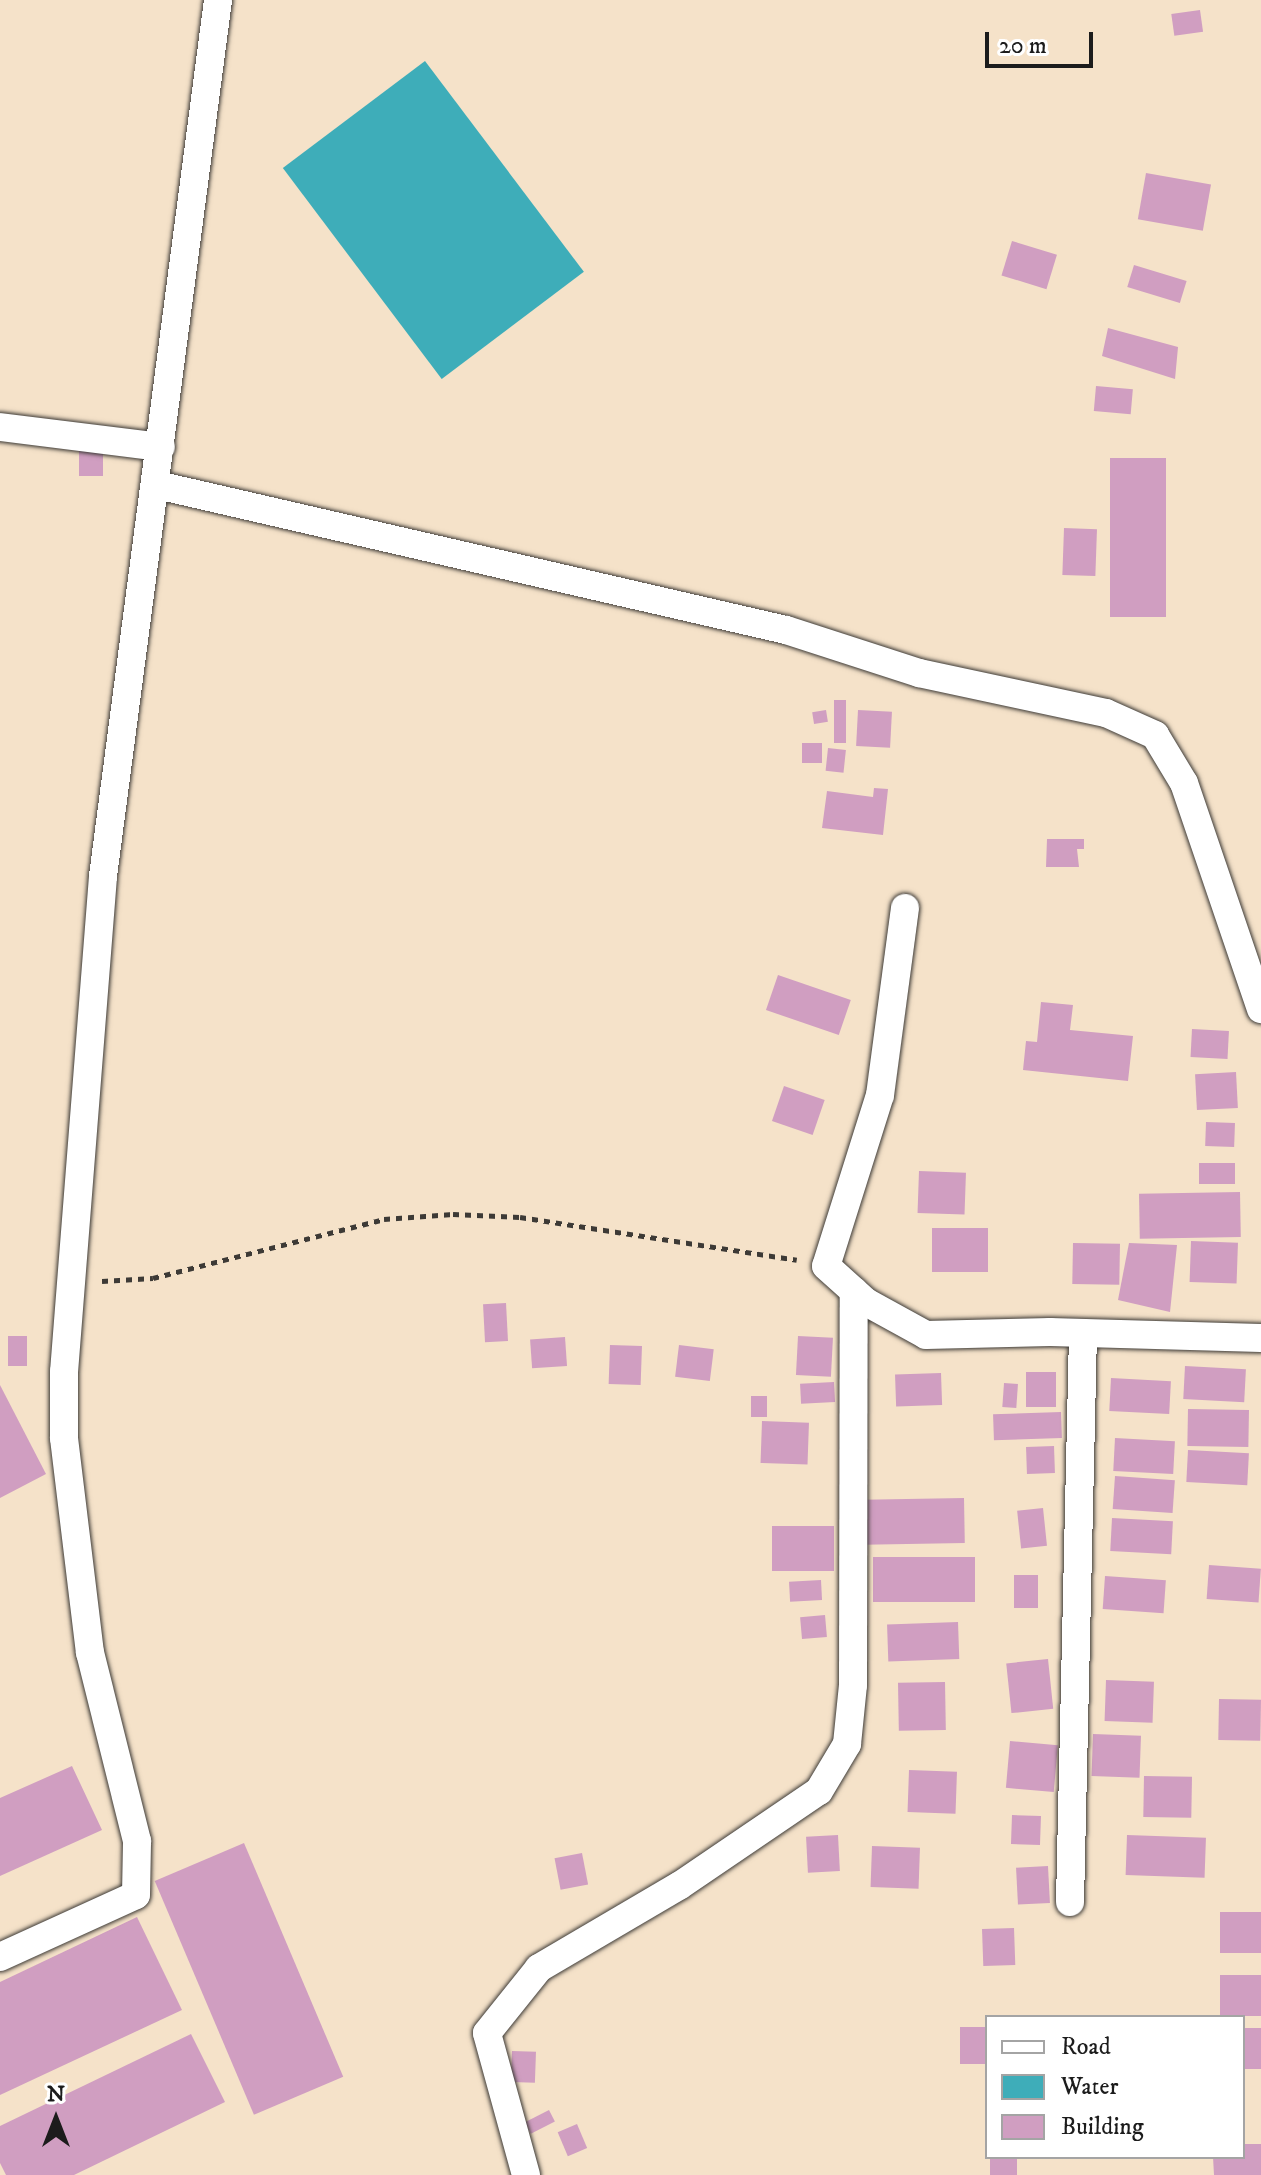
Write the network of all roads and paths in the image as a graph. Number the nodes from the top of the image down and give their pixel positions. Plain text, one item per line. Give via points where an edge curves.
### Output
1 (218, 0) edge
2 (0, 427) edge
3 (161, 447) junction
4 (157, 485) junction
5 (905, 908) dead end
6 (1261, 1009) edge
7 (826, 1266) junction
8 (70, 1287) junction
9 (854, 1291) junction
10 (1083, 1333) junction
11 (1261, 1338) edge
12 (1070, 1902) dead end
13 (0, 1957) edge
14 (526, 2175) edge

1 - 3 street
2 - 3 street
3 - 4 street
4 - 6 street via 786,630 919,673 1106,713 1155,735 1184,783
4 - 8 street via 103,876
5 - 7 street via 880,1095
7 - 8 path via 668,1237 520,1217 453,1214 384,1219 153,1278
7 - 9 street
8 - 13 street via 64,1438 70,1495 90,1653 137,1841 136,1895
9 - 10 street via 926,1335
9 - 14 street via 853,1685 847,1744 819,1791 679,1886 539,1968 487,2033
10 - 11 street
10 - 12 street

